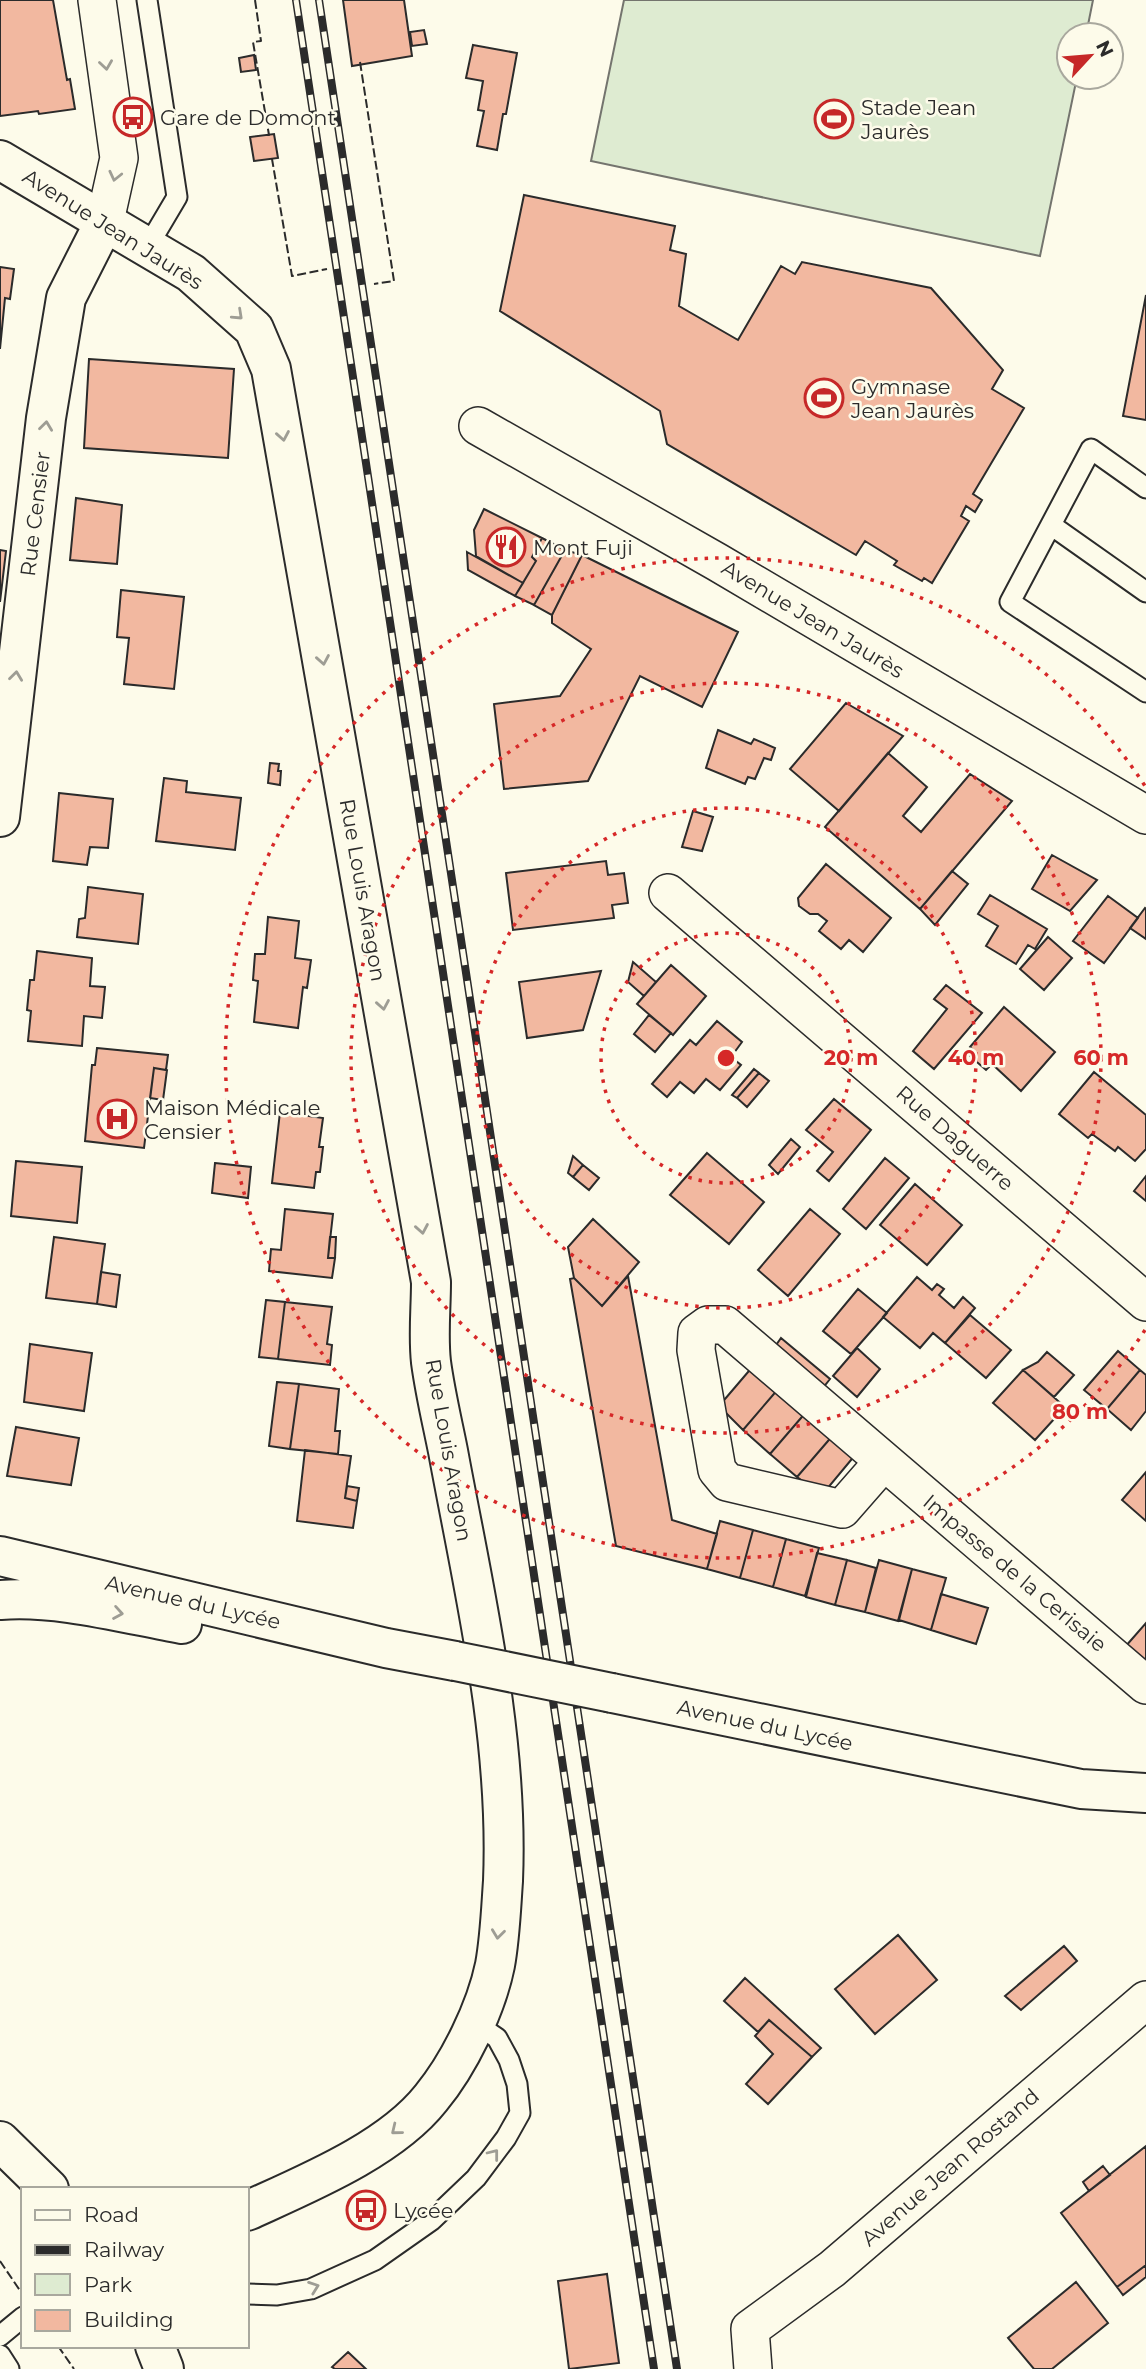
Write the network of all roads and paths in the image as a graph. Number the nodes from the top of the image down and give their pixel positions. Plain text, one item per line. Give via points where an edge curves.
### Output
1 (97, 0) edge
2 (147, 0) edge
3 (0, 160) edge
4 (105, 220) junction
5 (148, 246) junction
6 (271, 369) joint
7 (478, 426) dead end
8 (1146, 488) edge
9 (1051, 525) junction
10 (1146, 592) edge
11 (1146, 692) edge
12 (1144, 807) edge
13 (0, 817) edge
14 (668, 893) dead end
15 (1146, 1302) edge
16 (884, 1461) junction
17 (0, 1556) edge
18 (0, 1600) edge
19 (386, 1648) junction
20 (1146, 1685) edge
21 (1146, 1793) edge
22 (1146, 2000) edge
23 (475, 2024) junction
24 (0, 2141) edge
25 (48, 2187) edge
26 (248, 2211) edge
27 (248, 2294) edge
28 (21, 2319) edge
29 (0, 2336) edge
30 (156, 2348) edge
31 (0, 2355) edge
32 (9, 2369) edge
33 (164, 2369) edge
34 (752, 2369) edge

1 -> 4 street via 119,159
2 - 5 lane via 177,197
3 - 4 street, Avenue Jean Jaurès
4 - 5 street, Avenue Jean Jaurès
13 -> 4 street, Rue Censier via 46,418 66,298
5 -> 6 street, Avenue Jean Jaurès via 191,273 254,329
6 -> 23 street, Rue Louis Aragon via 431,1282 431,1360 496,1734 504,1814 501,1910 495,1966
7 - 12 street, Avenue Jean Jaurès
8 - 9 lane via 1091,449
9 - 10 lane
9 - 11 lane via 1010,602
14 - 15 street, Rue Daguerre
16 - 16 street, Impasse de la Cerisaie via 842,1509 727,1482 717,1470 697,1333 708,1325 725,1325
16 - 20 street, Impasse de la Cerisaie
17 - 19 street, Avenue du Lycée
18 -> 19 street, Avenue du Lycée via 51,1602 192,1625
19 - 21 street, Avenue du Lycée, bridge via 1056,1784
22 - 34 street, Avenue Jean Rostand via 832,2269 750,2329
23 -> 26 street, Rue Louis Aragon via 430,2099 395,2132 313,2180
27 -> 23 lane via 311,2290 375,2260 432,2220 476,2178 520,2113 509,2060 497,2038
24 - 25 street
28 - 29 lane
30 - 33 street
31 - 32 lane

